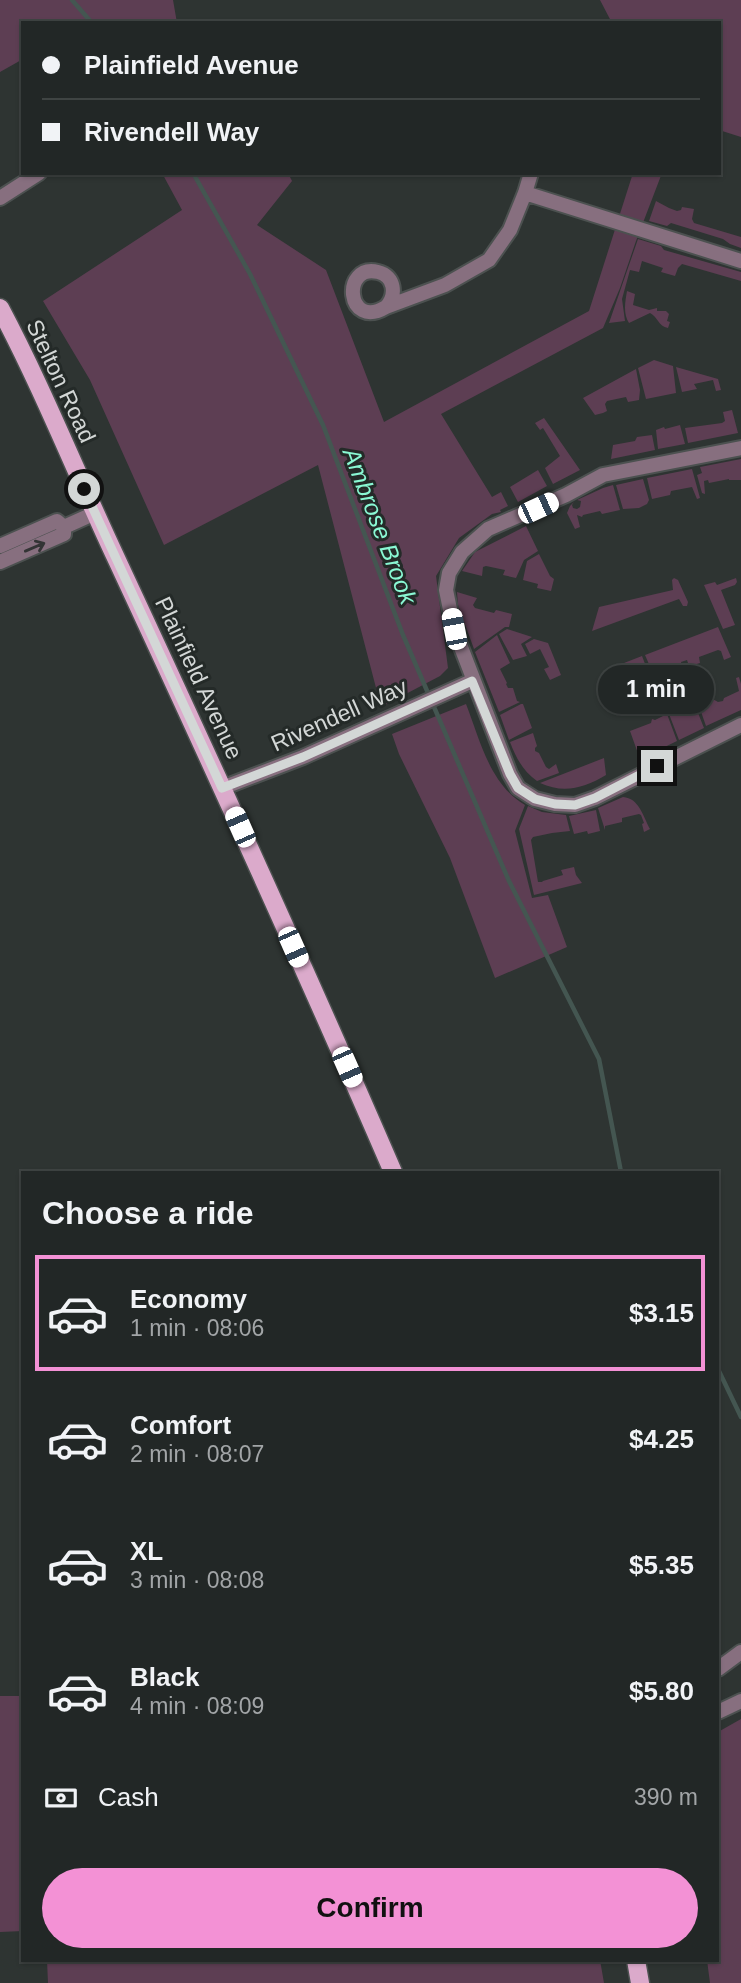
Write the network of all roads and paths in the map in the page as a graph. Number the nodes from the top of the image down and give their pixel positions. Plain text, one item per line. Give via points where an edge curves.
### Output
1 (35, 175) edge
2 (530, 175) edge
3 (525, 193) junction
4 (0, 198) edge
5 (741, 261) edge
6 (386, 307) dead end
7 (0, 308) edge
8 (741, 449) edge
9 (94, 513) junction
10 (64, 527) junction
11 (0, 546) edge
12 (0, 562) edge
13 (472, 681) junction
14 (741, 725) edge
15 (222, 788) junction
16 (393, 1171) edge
17 (741, 1652) edge
18 (719, 1668) edge
19 (741, 1701) edge
20 (719, 1712) edge
21 (636, 1962) edge
22 (640, 1983) edge

1 - 4 street
2 - 3 street
3 - 5 street
3 - 6 street via 510,230 489,260 445,285
7 - 9 main road, Stelton Road
8 - 13 street via 603,475 488,529 462,552 449,573 446,590
9 - 10 street
9 - 15 main road, Plainfield Avenue
10 - 11 street via 57,521
12 -> 10 street via 64,534
13 - 14 street via 518,788 555,804 575,805 595,798
13 - 15 street, Rivendell Way
15 - 16 main road, Plainfield Avenue
17 - 18 street
19 - 20 street
21 - 22 main road

